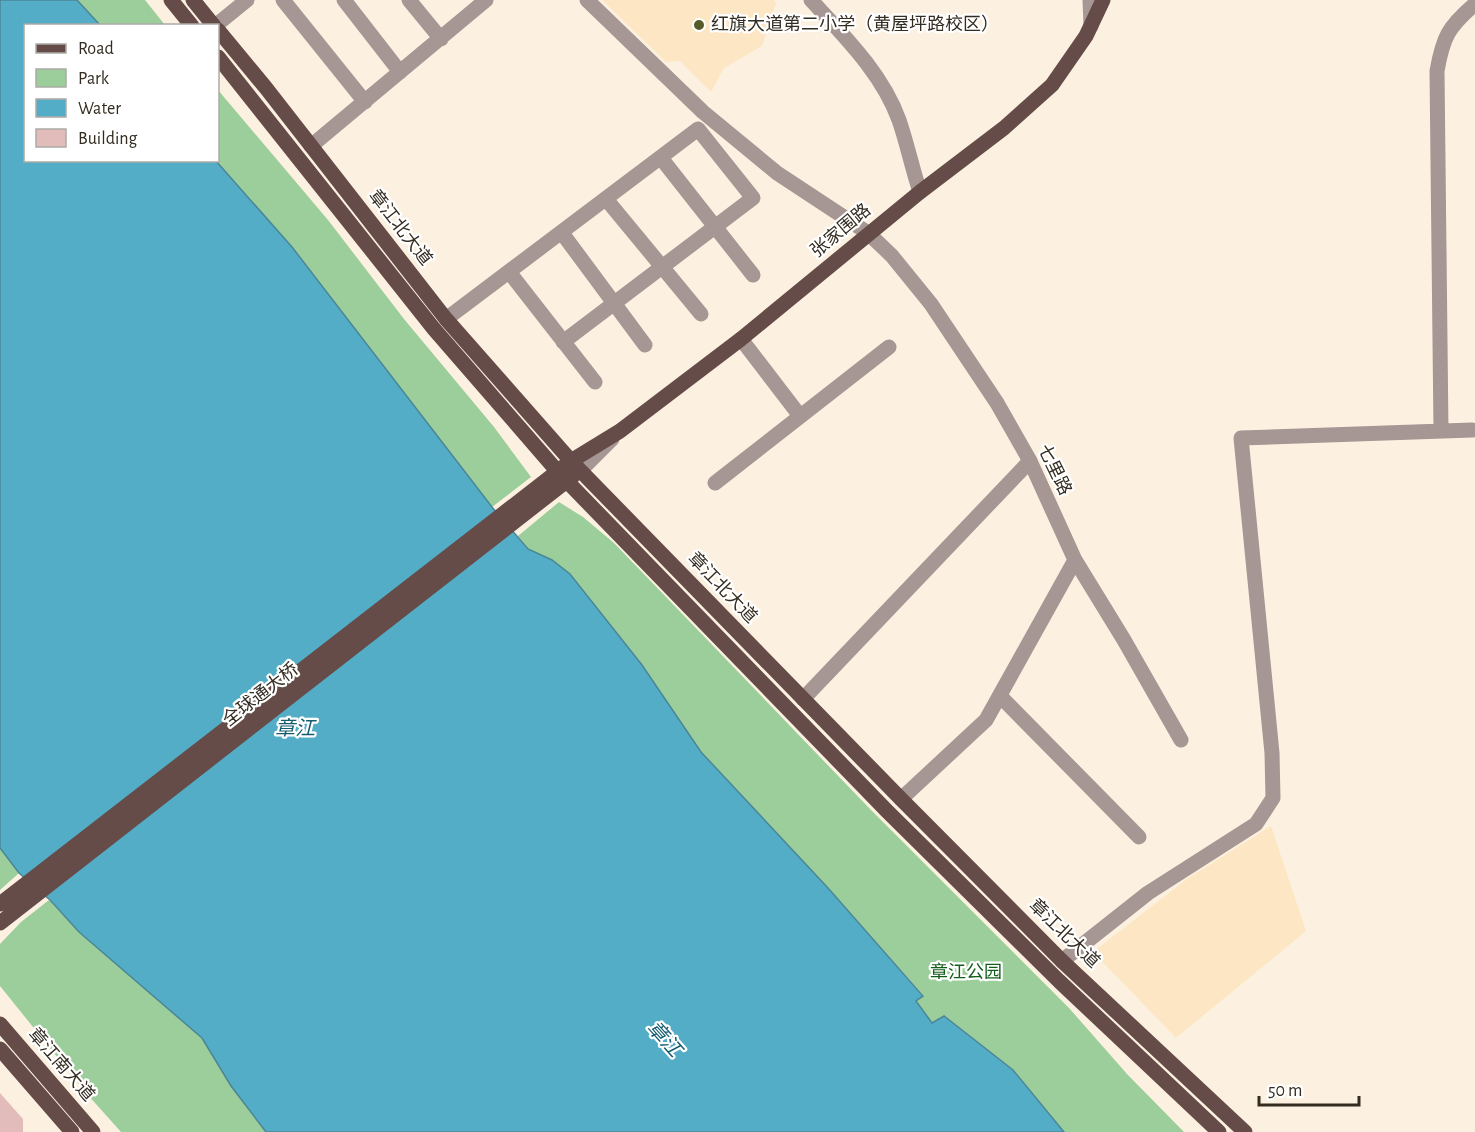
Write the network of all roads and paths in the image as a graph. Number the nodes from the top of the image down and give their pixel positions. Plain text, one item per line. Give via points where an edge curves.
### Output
1 (171, 0) edge
2 (193, 0) edge
3 (247, 0) edge
4 (284, 0) edge
5 (344, 0) edge
6 (409, 0) edge
7 (587, 0) edge
8 (811, 0) edge
9 (1090, 0) edge
10 (1103, 0) edge
11 (484, 1) edge
12 (1475, 4) edge
13 (190, 24) edge
14 (212, 24) edge
15 (217, 24) edge
16 (1091, 26) junction
17 (219, 31) edge
18 (441, 39) junction
19 (219, 58) edge
20 (400, 72) junction
21 (365, 102) junction
22 (311, 146) junction
23 (661, 158) junction
24 (920, 192) junction
25 (606, 199) junction
26 (715, 227) junction
27 (562, 233) junction
28 (868, 233) junction
29 (662, 266) junction
30 (510, 273) junction
31 (753, 275) dead end
32 (615, 303) junction
33 (701, 314) dead end
34 (446, 319) junction
35 (741, 339) junction
36 (563, 342) junction
37 (645, 345) dead end
38 (889, 347) dead end
39 (595, 382) dead end
40 (800, 416) junction
41 (1472, 430) dead end
42 (1441, 431) junction
43 (1030, 461) junction
44 (576, 466) junction
45 (563, 476) junction
46 (715, 483) dead end
47 (542, 492) junction
48 (1075, 560) junction
49 (1000, 697) junction
50 (803, 699) junction
51 (1181, 740) dead end
52 (901, 799) junction
53 (1139, 837) dead end
54 (0, 904) edge
55 (0, 923) edge
56 (1062, 961) junction
57 (0, 1024) edge
58 (0, 1049) edge
59 (72, 1132) edge
60 (93, 1132) edge
61 (1220, 1132) edge
62 (1245, 1132) edge

1 - 13 main road
2 - 14 main road
3 - 15 street
4 - 21 street
5 - 20 street
6 - 18 street
7 - 28 street, 七里路 via 703,112 777,173
8 - 24 street via 849,40 881,83 898,119
9 - 16 street
10 - 16 main road, 张家围路
11 - 18 street
12 - 42 street via 1456,20 1441,46 1437,71
16 - 24 main road, 张家围路 via 1052,85 1004,128
17 - 22 main road, 章江北大道
18 - 20 street
19 - 45 main road, 章江北大道 via 434,329
20 - 21 street
21 - 22 street
22 - 34 main road, 章江北大道
23 - 25 street
23 - 26 street
23 - 26 street via 698,129 753,198
24 - 28 main road, 张家围路
25 - 27 street
25 - 29 street
26 - 29 street
26 - 31 street
27 - 30 street
27 - 32 street
28 - 35 main road, 张家围路
28 - 43 street, 七里路 via 931,304 997,403
29 - 32 street
29 - 33 street
30 - 34 street
30 - 36 street
32 - 36 street
32 - 37 street
34 - 44 main road, 章江北大道
35 - 40 street
35 - 44 main road, 张家围路
36 - 39 street
38 - 40 street
40 - 46 street
41 - 42 street
42 - 56 street via 1241,438 1273,798 1256,824 1148,893
43 - 48 street, 七里路
43 - 50 street
44 - 45 main road, 张家围路
44 - 50 main road, 章江北大道
45 - 47 main road, 张家围路
45 - 61 main road, 章江北大道 via 887,811 1059,981
47 - 54 main road, 全球通大桥
47 - 55 main road, 全球通大桥
48 - 49 street
48 - 51 street, 七里路
49 - 52 street via 986,720
49 - 53 street
50 - 52 main road, 章江北大道
52 - 56 main road, 章江北大道
56 - 62 main road, 章江北大道
57 - 60 main road, 章江南大道
58 - 59 main road, 章江南大道

